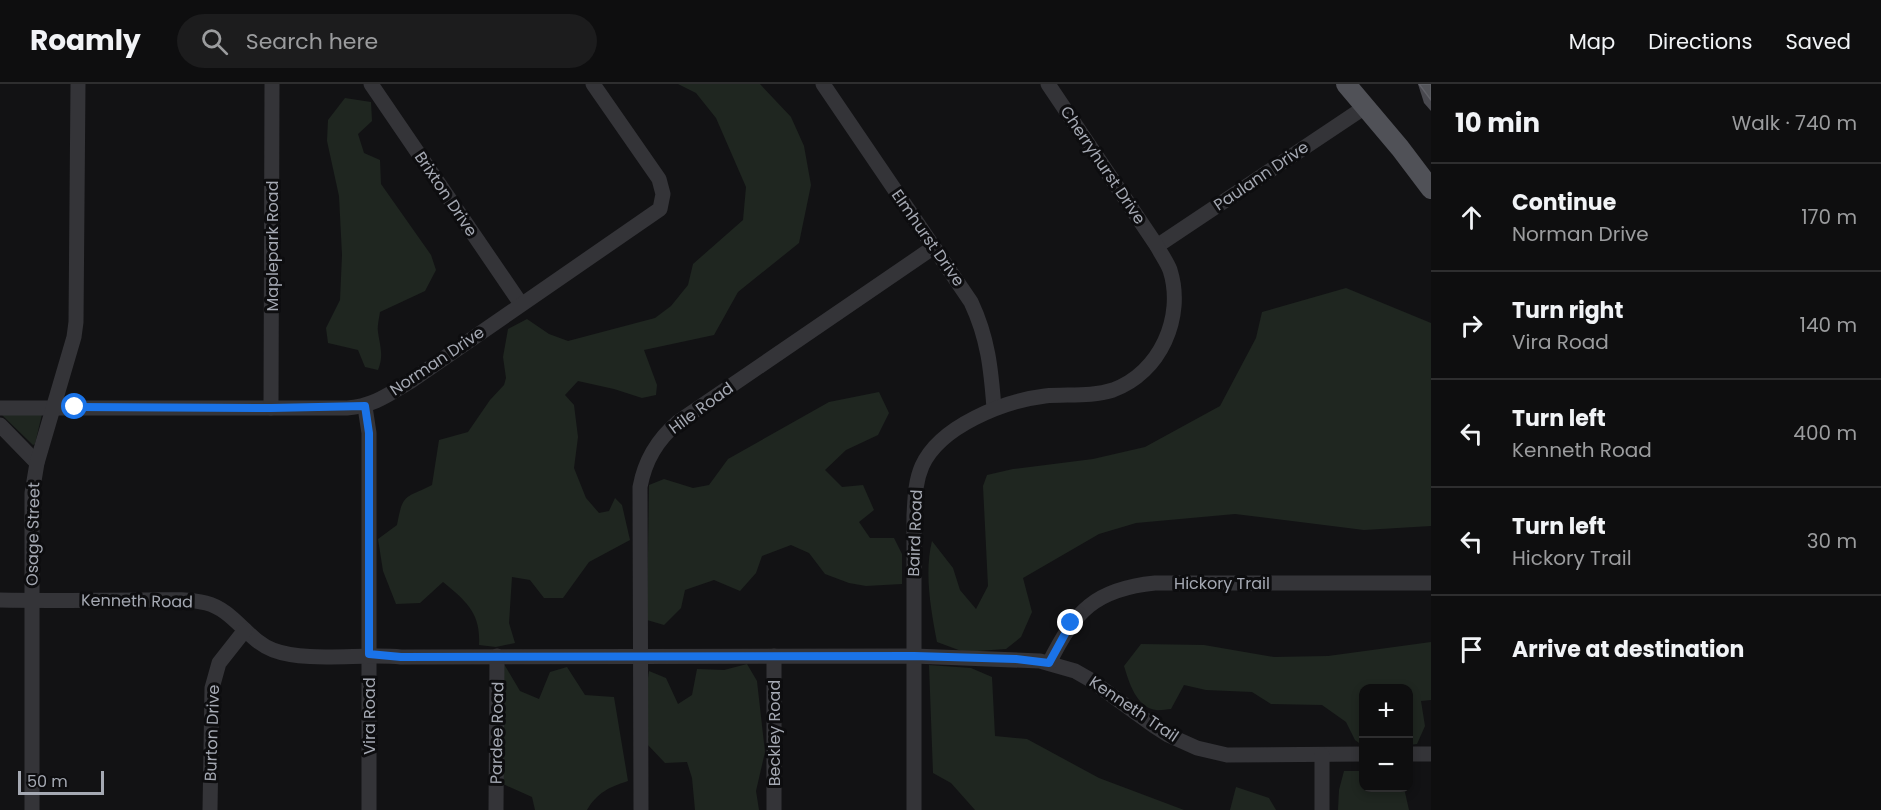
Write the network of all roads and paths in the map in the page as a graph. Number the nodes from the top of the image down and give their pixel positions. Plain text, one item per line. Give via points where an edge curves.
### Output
1 (78, 84) edge
2 (272, 84) edge
3 (371, 84) edge
4 (593, 84) edge
5 (823, 84) edge
6 (1048, 84) edge
7 (1346, 84) edge
8 (1365, 106) junction
9 (1431, 189) edge
10 (1157, 246) junction
11 (934, 247) junction
12 (521, 304) junction
13 (365, 406) junction
14 (54, 407) junction
15 (0, 408) edge
16 (271, 408) junction
17 (994, 408) junction
18 (0, 425) edge
19 (37, 463) junction
20 (1431, 583) edge
21 (0, 600) edge
22 (32, 601) junction
23 (245, 630) junction
24 (369, 654) junction
25 (497, 656) junction
26 (639, 656) junction
27 (774, 656) junction
28 (914, 656) junction
29 (1049, 663) junction
30 (1359, 754) edge
31 (1413, 754) edge
32 (1431, 754) edge
33 (1322, 755) junction
34 (32, 810) edge
35 (210, 810) edge
36 (369, 810) edge
37 (496, 810) edge
38 (641, 810) edge
39 (774, 810) edge
40 (914, 810) edge
41 (1322, 810) edge

1 - 14 street, Osage Street via 77,306 74,337
2 - 16 street, Maplepark Road
3 - 12 street, Brixton Drive
4 - 12 street, Norman Drive via 659,179 662,204 656,213
5 - 11 street, Elmhurst Drive
6 - 10 street, Cherryhurst Drive
7 - 8 main road
8 - 9 main road
8 - 10 street, Paulann Drive
10 - 17 street, Baird Road via 1169,269 1175,306 1166,341 1141,373 1104,392 1045,396
11 - 17 street, Elmhurst Drive via 978,316 990,360
11 - 26 street, Hile Road via 678,422 656,445 640,487
12 - 13 street, Norman Drive via 411,381
13 - 16 street, Norman Drive
13 - 24 street, Vira Road via 369,433
14 - 15 street, Norman Drive
14 - 16 street, Norman Drive
14 - 19 street, Osage Street
17 - 28 street, Baird Road via 946,437 923,463 918,477 914,515
18 - 19 street
19 - 22 street, Osage Street via 32,493
20 - 29 street, Hickory Trail via 1135,585 1096,600 1079,614
21 - 22 street, Kenneth Road
22 - 23 street, Kenneth Road via 188,600 221,610
22 - 34 street, Osage Street
23 - 24 street, Kenneth Road via 266,647 290,655
23 - 35 street, Burton Drive via 219,663 212,688
24 - 25 street, Kenneth Road
24 - 36 street, Vira Road
25 - 26 street, Kenneth Road
25 - 37 street, Pardee Road
26 - 27 street, Kenneth Road
26 - 38 street, Hile Road
27 - 28 street, Kenneth Road
27 - 39 street, Beckley Road
28 - 29 street, Kenneth Road
28 - 40 street, Baird Road
29 - 33 street, Kenneth Trail via 1089,679 1161,731 1197,748 1227,755
30 - 33 street, Kenneth Trail
31 - 32 street
33 - 41 street

